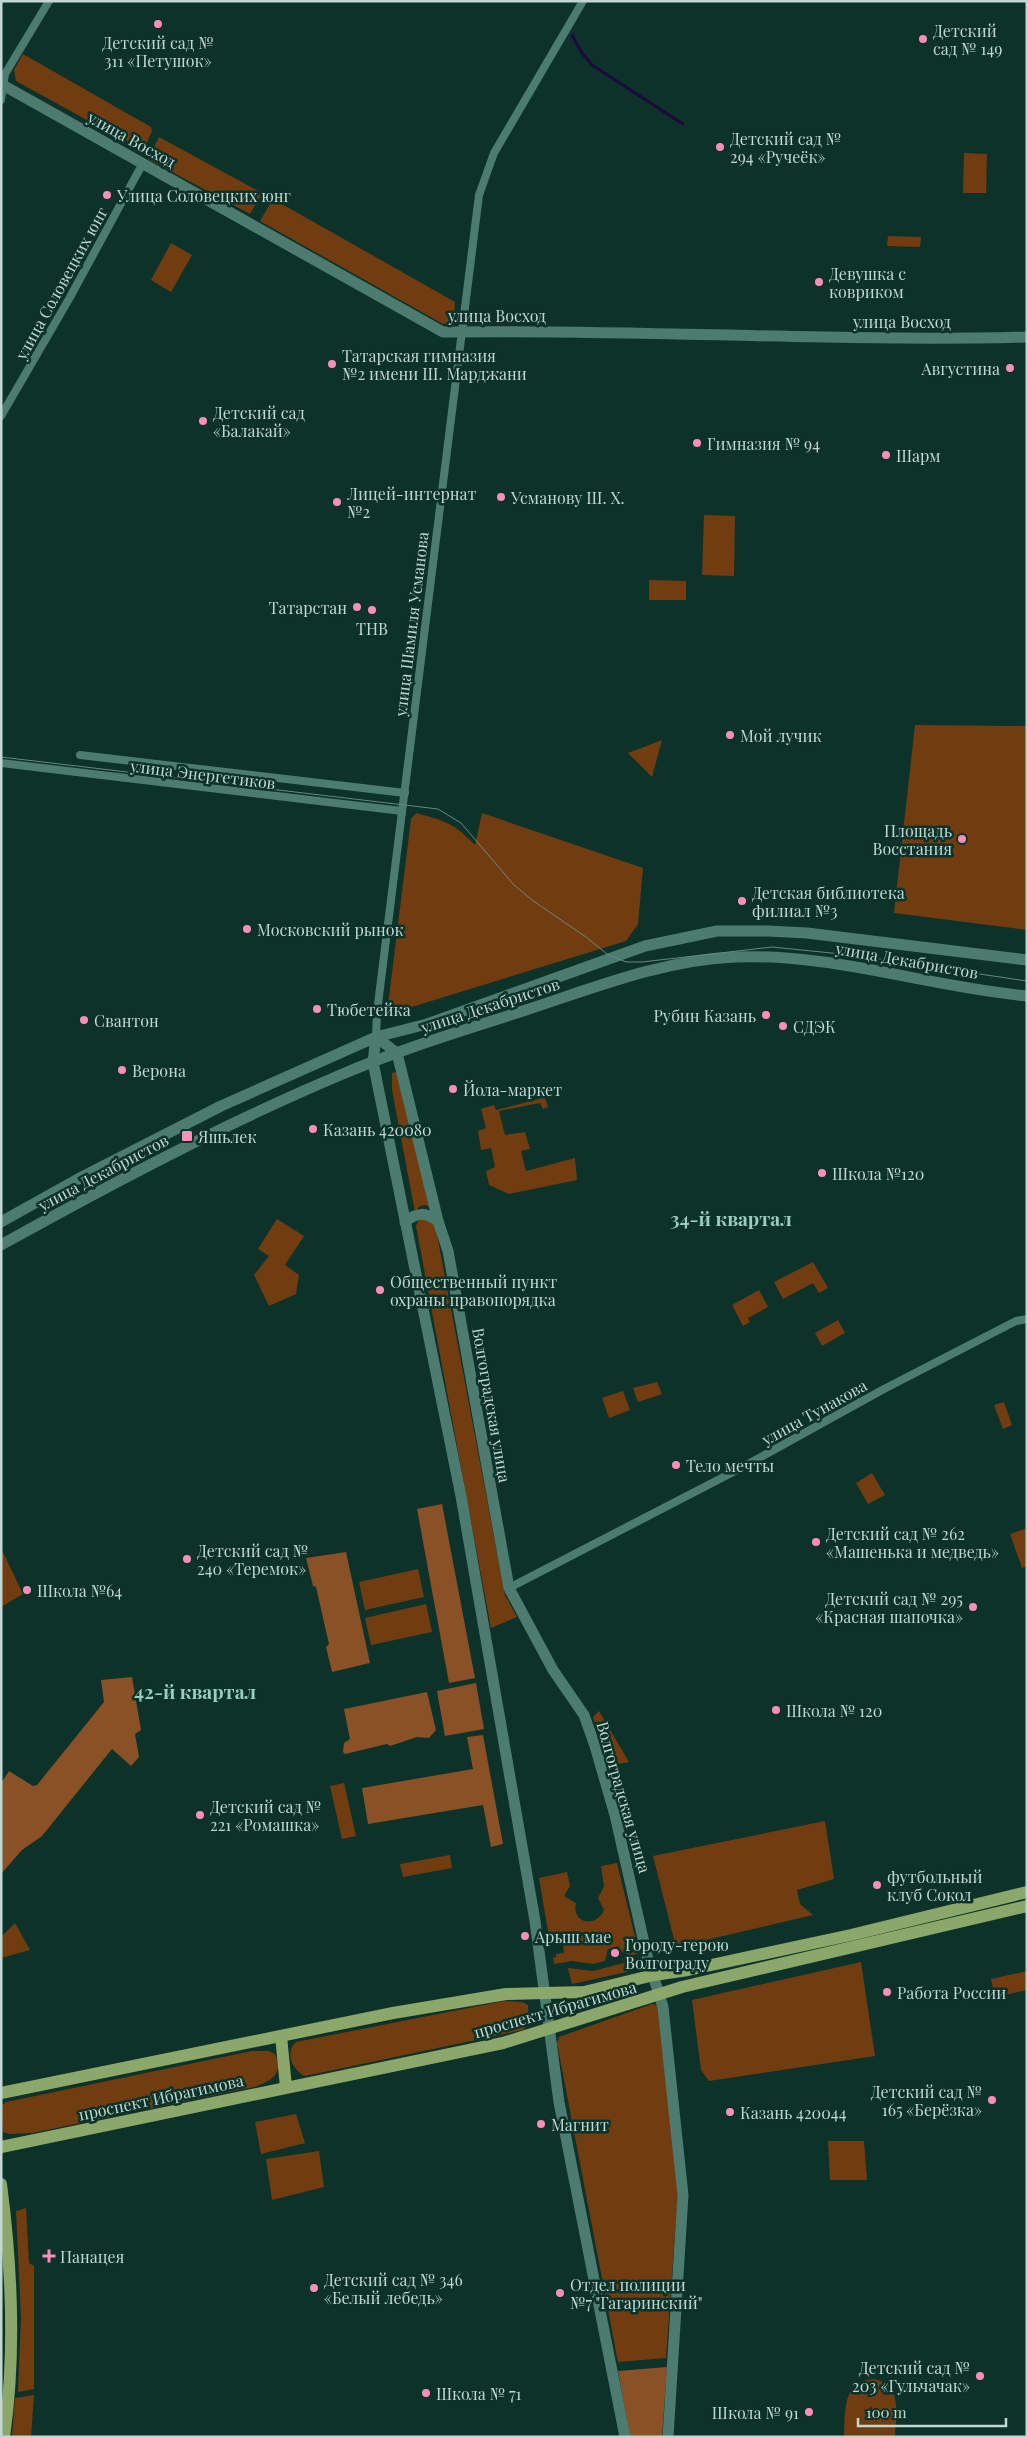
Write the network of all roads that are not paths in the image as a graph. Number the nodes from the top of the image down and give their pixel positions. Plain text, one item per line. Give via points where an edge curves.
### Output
1 (49, 1) edge
2 (583, 1) edge
3 (2, 85) edge
4 (1, 100) edge
5 (142, 163) junction
6 (461, 332) junction
7 (1027, 337) edge
8 (1, 416) edge
9 (80, 755) dead end
10 (1, 763) edge
11 (404, 793) junction
12 (402, 810) junction
13 (1027, 960) edge
14 (1027, 996) edge
15 (376, 1037) junction
16 (397, 1053) junction
17 (372, 1062) junction
18 (438, 1221) junction
19 (1, 1222) edge
20 (405, 1222) junction
21 (1, 1245) edge
22 (1027, 1319) edge
23 (509, 1588) junction
24 (1027, 1892) edge
25 (1027, 1906) edge
26 (654, 1975) junction
27 (544, 1993) junction
28 (660, 1996) junction
29 (548, 2030) junction
30 (281, 2036) junction
31 (286, 2087) junction
32 (1, 2093) edge
33 (1, 2146) edge
34 (1, 2184) edge
35 (4, 2437) edge
36 (624, 2437) edge
37 (668, 2437) edge

1 - 3 street via 5,74
2 - 6 street, улица Шамиля Усманова via 494,153 479,195
3 - 4 street
3 - 5 main road, улица Восход
5 - 6 main road, улица Восход via 443,332
5 - 8 street, улица Соловецких юнг via 70,299
6 - 7 main road, улица Восход
6 - 11 street, улица Шамиля Усманова
9 - 11 street, улица Энергетиков
10 - 12 street, улица Энергетиков
11 - 12 street, улица Шамиля Усманова
12 - 15 street, улица Шамиля Усманова
13 - 15 main road, улица Декабристов via 807,933 717,931 645,946 427,1024
14 - 16 main road, улица Декабристов via 847,965 775,957 733,957 647,971
15 - 16 main road
15 - 17 main road
15 - 19 main road, улица Декабристов via 221,1106
16 - 17 main road, улица Декабристов
16 - 18 main road, Волгоградская улица
17 - 20 main road
17 - 21 main road, улица Декабристов via 248,1115
18 - 20 main road via 428,1214 420,1214
18 - 23 main road, Волгоградская улица via 451,1266
20 - 27 main road via 461,1496 528,1878
22 - 23 street, улица Тунакова via 1016,1321 884,1389 739,1469
23 - 26 main road, Волгоградская улица via 553,1670 584,1715 615,1815
24 - 26 main road, проспект Ибрагимова via 851,1935
25 - 28 main road, проспект Ибрагимова via 682,1987
26 - 27 main road, проспект Ибрагимова via 584,1992
26 - 28 main road, Волгоградская улица
27 - 29 main road
27 - 30 main road, проспект Ибрагимова via 506,1994 361,2018
28 - 29 main road, проспект Ибрагимова
28 - 37 main road, Волгоградская улица via 683,2195
29 - 31 main road, проспект Ибрагимова via 503,2043
29 - 36 main road
30 - 31 main road
30 - 32 main road, проспект Ибрагимова
31 - 33 main road, проспект Ибрагимова
34 - 35 main road via 10,2261 12,2323

